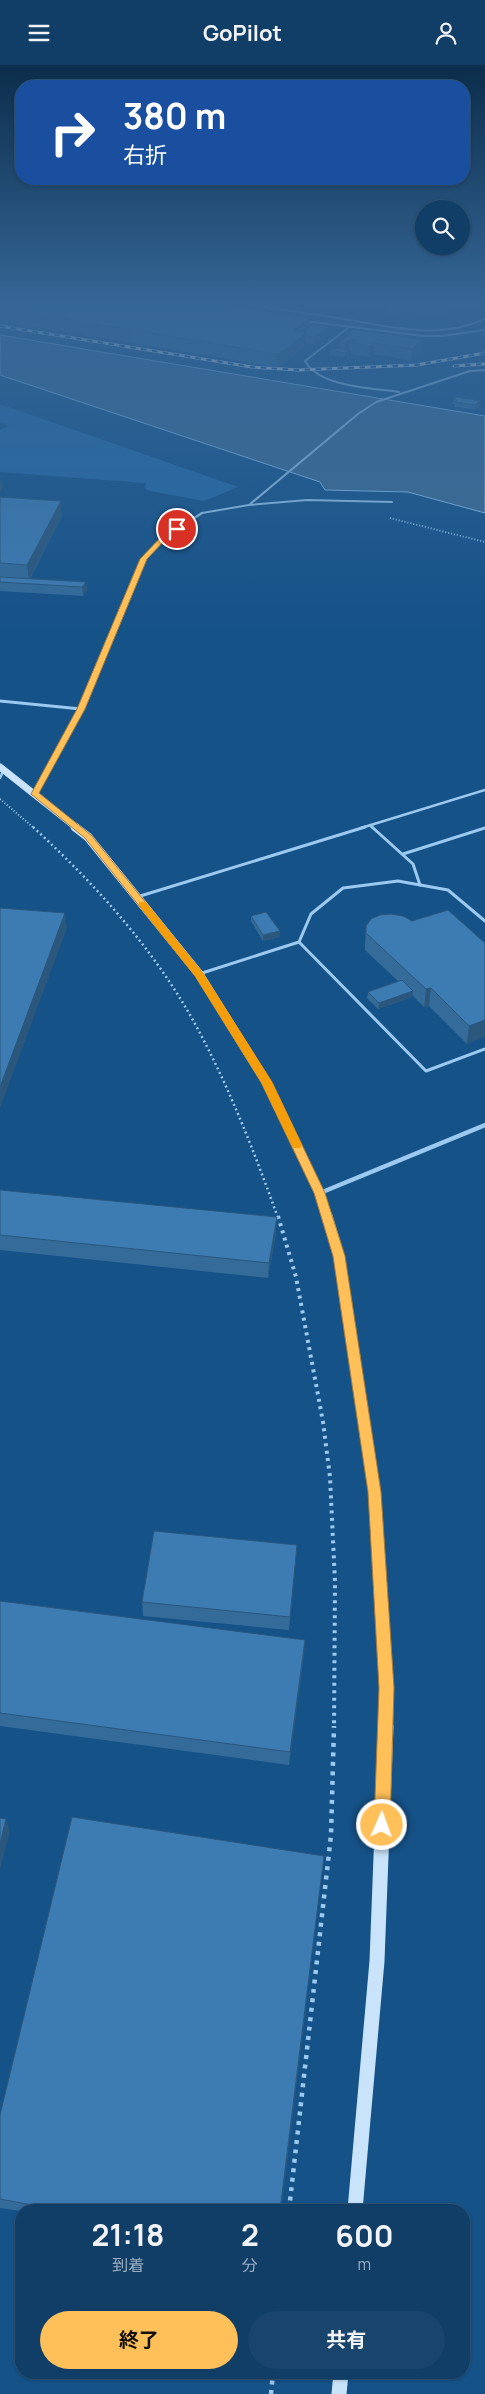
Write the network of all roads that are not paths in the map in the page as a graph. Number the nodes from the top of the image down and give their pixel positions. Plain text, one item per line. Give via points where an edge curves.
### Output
1 (361, 412) edge
2 (392, 502) dead end
3 (249, 505) junction
4 (202, 513) joint
5 (0, 701) edge
6 (81, 709) junction
7 (2, 768) edge
8 (0, 778) edge
9 (485, 790) edge
10 (35, 794) junction
11 (370, 825) junction
12 (485, 828) edge
13 (403, 854) junction
14 (420, 885) junction
15 (137, 897) junction
16 (485, 921) edge
17 (299, 942) junction
18 (199, 974) junction
19 (485, 1049) edge
20 (485, 1125) edge
21 (320, 1193) junction
22 (356, 2204) edge
23 (340, 2379) edge
24 (339, 2394) edge

1 - 3 lane
2 - 3 lane via 307,499
3 - 4 lane
4 - 6 street via 164,537 144,559
5 - 6 street
6 - 10 street
7 - 8 lane
7 - 10 street
9 - 11 lane
10 - 15 street via 88,837
11 - 13 lane
11 - 15 lane
12 - 13 lane
13 - 14 lane via 413,864
14 - 16 lane via 448,890
14 - 17 lane via 398,881 343,888 311,915
15 - 18 street
17 - 18 lane
17 - 19 lane via 426,1071
18 - 21 street via 266,1082
20 - 21 street
21 - 22 street via 339,1256 374,1492 387,1688 377,1961
23 - 24 street

